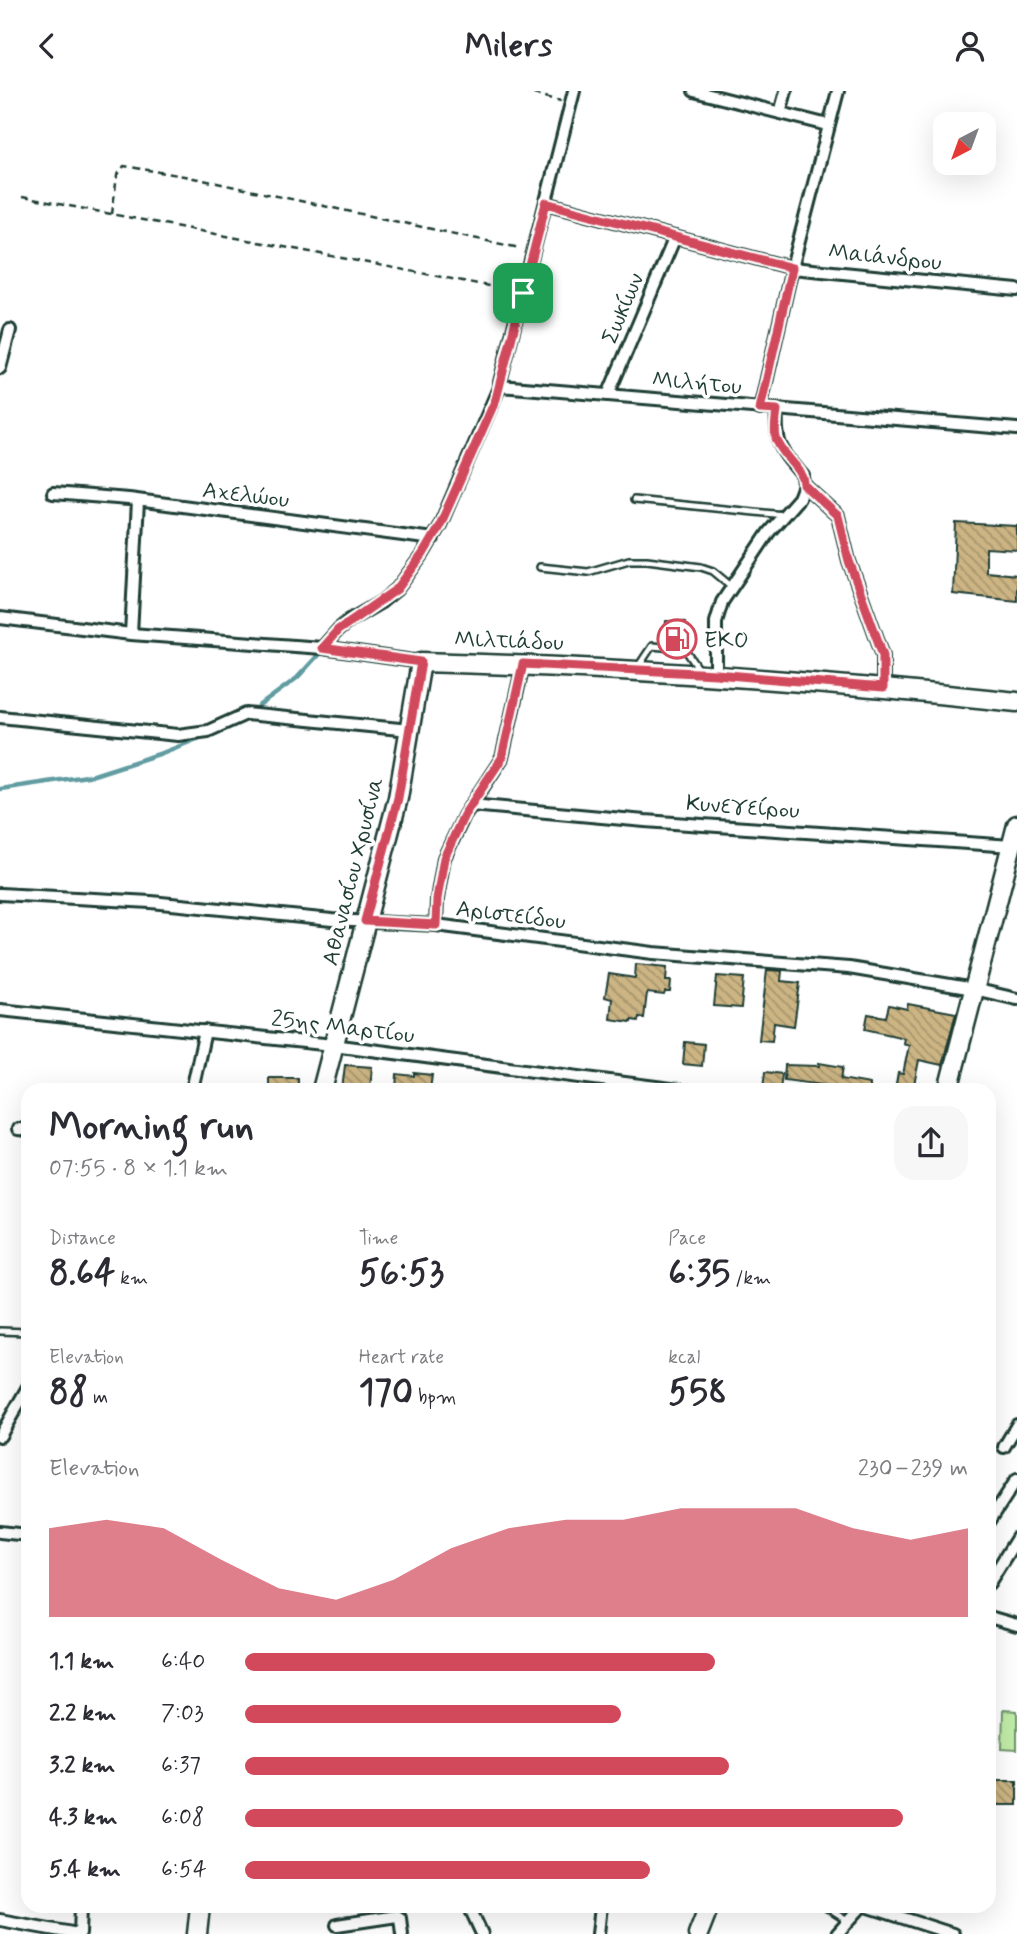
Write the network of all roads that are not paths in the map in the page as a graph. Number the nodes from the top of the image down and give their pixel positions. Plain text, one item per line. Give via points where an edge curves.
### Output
1 (574, 91) edge
2 (698, 91) edge
3 (786, 91) edge
4 (838, 91) edge
5 (780, 113) junction
6 (828, 125) junction
7 (546, 203) junction
8 (675, 237) junction
9 (792, 268) junction
10 (1017, 290) edge
11 (10, 330) dead end
12 (0, 369) edge
13 (499, 386) junction
14 (608, 395) junction
15 (760, 409) junction
16 (777, 410) junction
17 (1017, 429) edge
18 (804, 485) junction
19 (53, 493) dead end
20 (635, 500) dead end
21 (138, 501) junction
22 (784, 515) junction
23 (433, 538) junction
24 (540, 567) dead end
25 (731, 586) junction
26 (0, 618) edge
27 (131, 634) junction
28 (322, 648) junction
29 (421, 662) junction
30 (523, 664) junction
31 (636, 670) junction
32 (709, 674) junction
33 (883, 688) junction
34 (1017, 702) edge
35 (0, 717) edge
36 (410, 730) junction
37 (471, 805) junction
38 (1017, 825) edge
39 (1012, 846) junction
40 (0, 894) edge
41 (365, 921) junction
42 (436, 925) junction
43 (974, 989) junction
44 (1017, 999) edge
45 (0, 1010) edge
46 (205, 1031) junction
47 (333, 1045) junction
48 (194, 1083) edge
49 (324, 1083) edge
50 (625, 1083) edge
51 (950, 1083) edge
52 (0, 1331) edge
53 (21, 1332) edge
54 (21, 1399) edge
55 (1017, 1425) edge
56 (2, 1430) edge
57 (1004, 1447) dead end
58 (1017, 1479) edge
59 (996, 1511) edge
60 (0, 1532) edge
61 (21, 1534) edge
62 (1017, 1538) edge
63 (996, 1572) edge
64 (996, 1619) edge
65 (1017, 1625) edge
66 (80, 1913) edge
67 (199, 1913) edge
68 (473, 1913) edge
69 (600, 1913) edge
70 (706, 1913) edge
71 (835, 1913) edge
72 (857, 1913) edge
73 (886, 1913) edge
74 (0, 1920) edge
75 (849, 1922) junction
76 (337, 1925) dead end
77 (79, 1934) edge
78 (197, 1934) edge
79 (402, 1934) edge
80 (482, 1934) edge
81 (598, 1934) edge
82 (698, 1934) edge
83 (837, 1934) edge
84 (953, 1934) edge

1 - 7 street
2 - 5 street
3 - 5 street
4 - 6 street
5 - 6 street
6 - 9 street
7 - 8 street, Μαιάνδρου
7 - 13 street
8 - 9 street, Μαιάνδρου
8 - 14 street, Σωκίων
9 - 10 street, Μαιάνδρου
9 - 15 street
11 - 12 street
13 - 14 street, Μιλήτου
13 - 23 street
14 - 15 street, Μιλήτου
15 - 16 street, Μιλήτου
16 - 17 street, Μιλήτου
16 - 18 street via 777,440 803,475
18 - 22 street
18 - 33 street via 838,516 883,655
19 - 21 street, Αχελώου
20 - 22 lane
21 - 23 street, Αχελώου
21 - 27 street
22 - 25 street
23 - 28 street via 397,589 338,630
24 - 25 lane via 588,572 629,560 648,560 701,567
25 - 32 street via 718,615
26 - 27 street, Μιλτιάδου
27 - 28 street, Μιλτιάδου
28 - 29 street, Μιλτιάδου
29 - 30 main road, Μιλτιάδου
29 - 36 main road, Αθανασίου Χρυσίνα
30 - 31 main road, Μιλτιάδου
30 - 37 street via 502,758
31 - 32 main road, Μιλτιάδου
31 - 32 lane via 652,646 685,649
32 - 33 main road, Μιλτιάδου
33 - 34 main road, Μιλτιάδου
35 - 36 street via 178,735 208,731 246,713
36 - 41 main road, Αθανασίου Χρυσίνα via 398,798
37 - 39 street, Κυνεγείρου
37 - 42 street via 444,858
38 - 39 main road
39 - 43 main road
40 - 41 street, Αριστείδου
41 - 42 street, Αριστείδου
41 - 47 main road, Αθανασίου Χρυσίνα
42 - 43 street, Αριστείδου via 653,953 849,968
43 - 44 street, Αριστείδου
43 - 51 main road
45 - 46 street, 25ης Μαρτίου
46 - 47 street, 25ης Μαρτίου
46 - 48 street
47 - 49 main road, Αθανασίου Χρυσίνα
47 - 50 street, 25ης Μαρτίου
52 - 53 lane
54 - 56 street
55 - 57 street
58 - 59 street
60 - 61 street
62 - 63 street
64 - 65 street
66 - 77 street
67 - 78 main road
68 - 80 street
69 - 81 street
70 - 82 main road
71 - 75 lane
72 - 75 street
73 - 84 street
74 - 77 street
75 - 83 street
76 - 79 street via 397,1916

